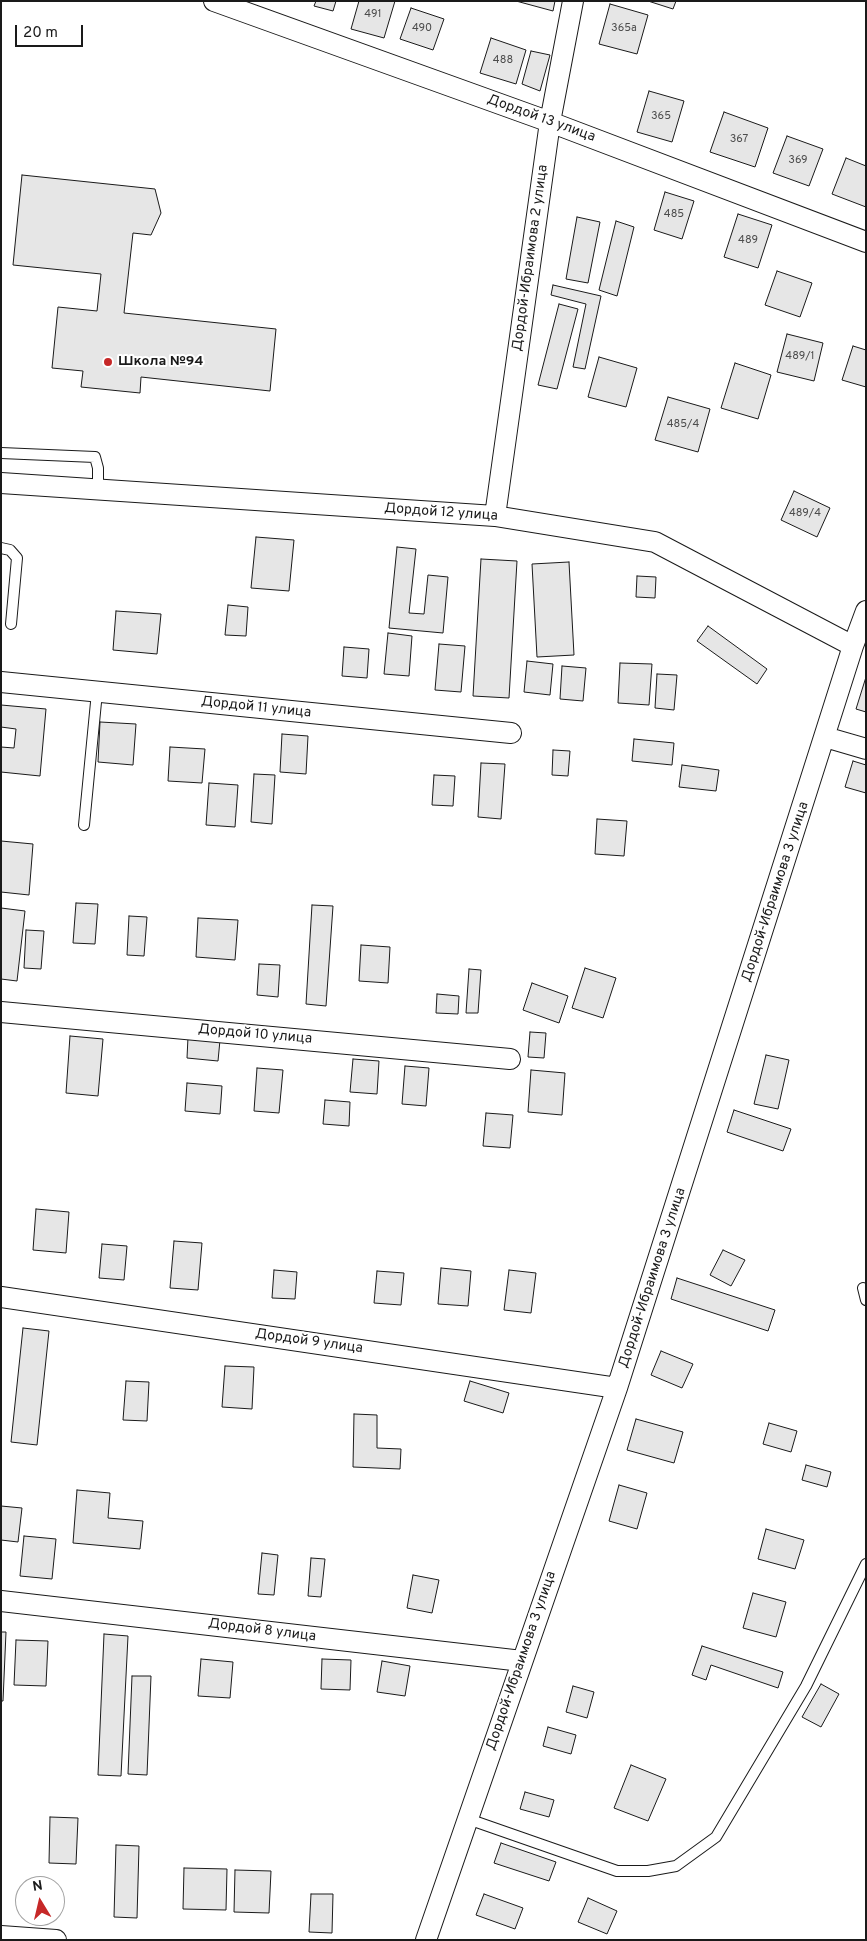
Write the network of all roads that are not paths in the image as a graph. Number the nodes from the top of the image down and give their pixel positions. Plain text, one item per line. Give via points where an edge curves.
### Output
1 (214, 1) edge
2 (573, 1) edge
3 (550, 122) junction
4 (866, 242) edge
5 (1, 453) edge
6 (1, 482) edge
7 (98, 489) junction
8 (494, 516) junction
9 (1, 548) edge
10 (866, 611) edge
11 (10, 624) dead end
12 (853, 646) junction
13 (1, 682) edge
14 (97, 692) junction
15 (511, 733) dead end
16 (825, 737) junction
17 (866, 749) edge
18 (84, 825) dead end
19 (1, 1012) edge
20 (510, 1058) dead end
21 (864, 1288) dead end
22 (1, 1297) edge
23 (866, 1300) edge
24 (618, 1388) junction
25 (866, 1564) edge
26 (1, 1601) edge
27 (522, 1661) junction
28 (468, 1819) junction
29 (1, 1936) edge
30 (56, 1940) edge
31 (426, 1940) edge

1 - 3 street, Дордой 13 улица
2 - 3 street, Дордой-Ибраимова 2 улица
3 - 4 street, Дордой 13 улица
3 - 8 street, Дордой-Ибраимова 2 улица
5 - 7 lane via 95,457
6 - 7 street, Дордой 12 улица
7 - 8 street, Дордой 12 улица
8 - 12 street, Дордой 12 улица via 655,542
9 - 11 lane via 10,550 18,558
10 - 12 street, Дордой-Ибраимова 3 улица
12 - 16 street, Дордой-Ибраимова 3 улица
13 - 14 street, Дордой 11 улица
14 - 15 street, Дордой 11 улица
14 - 18 lane
16 - 17 street
16 - 24 street, Дордой-Ибраимова 3 улица
19 - 20 street, Дордой 10 улица
21 - 23 lane
22 - 24 street, Дордой 9 улица
24 - 27 street, Дордой-Ибраимова 3 улица
25 - 28 lane via 806,1686 716,1837 676,1866 648,1871 617,1870
26 - 27 street, Дордой 8 улица
27 - 28 street, Дордой-Ибраимова 3 улица
28 - 31 street, Дордой-Ибраимова 3 улица
29 - 30 street

